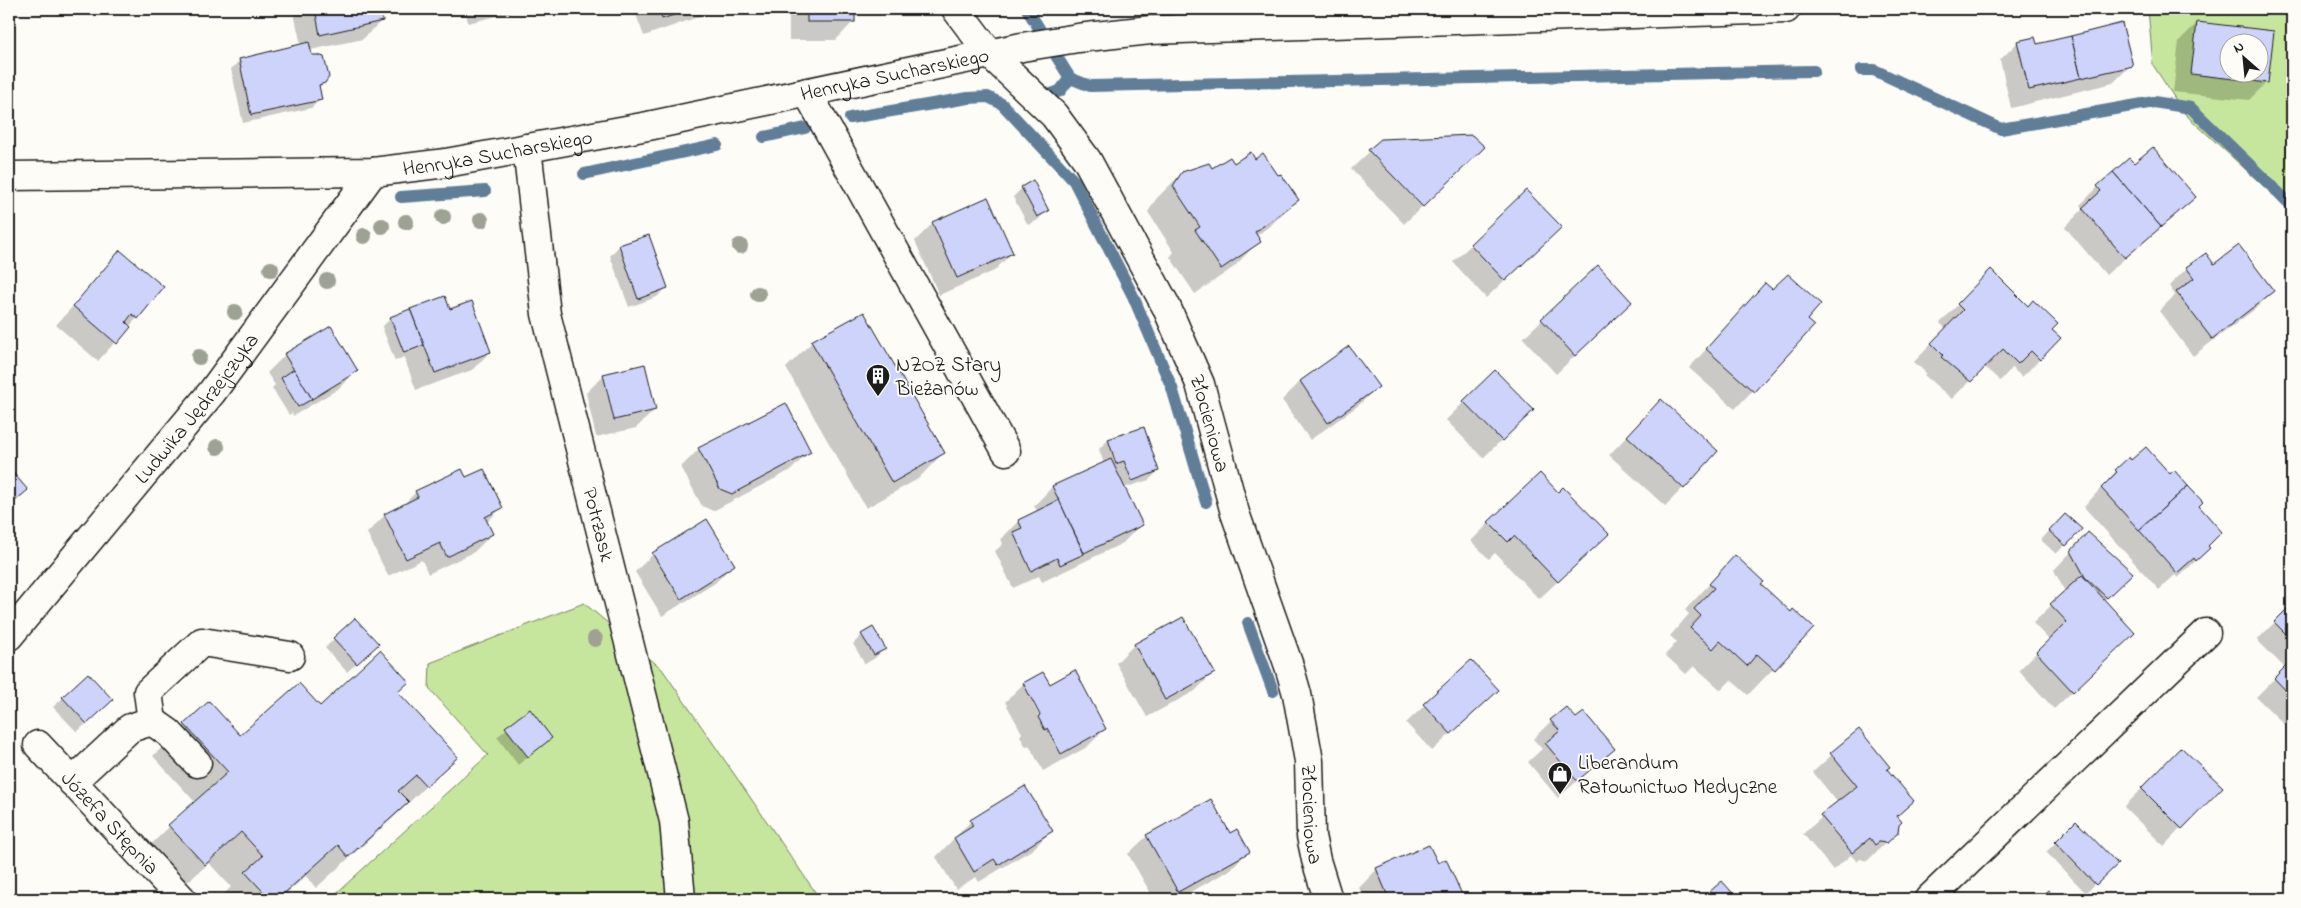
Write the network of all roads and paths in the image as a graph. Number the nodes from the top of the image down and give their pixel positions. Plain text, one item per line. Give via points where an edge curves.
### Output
1 (956, 9) edge
2 (1786, 9) edge
3 (990, 53) junction
4 (807, 92) junction
5 (528, 148) junction
6 (373, 172) junction
7 (9, 176) edge
8 (1006, 451) dead end
9 (2206, 633) dead end
10 (9, 636) edge
11 (290, 656) dead end
12 (152, 721) junction
13 (38, 745) dead end
14 (197, 764) dead end
15 (72, 782) junction
16 (182, 899) edge
17 (681, 899) edge
18 (1328, 899) edge
19 (1929, 899) edge

1 - 3 street, Złocieniowa
2 - 3 street, Henryka Sucharskiego via 1150,30
3 - 4 street, Henryka Sucharskiego
3 - 18 street, Złocieniowa via 1054,115 1088,160 1166,306 1203,394 1235,513 1294,685 1307,746 1311,836
4 - 5 street, Henryka Sucharskiego
4 - 8 street
5 - 6 street, Henryka Sucharskiego
5 - 17 street, Potrzask via 546,314 674,821
6 - 7 street, Henryka Sucharskiego
6 - 10 street, Ludwika Jędrzejczyka via 212,392
9 - 19 street
11 - 12 street via 202,642 148,692
12 - 14 street via 169,733
12 - 15 street via 130,728
13 - 15 street, Józefa Stępnia
15 - 16 street, Józefa Stępnia

